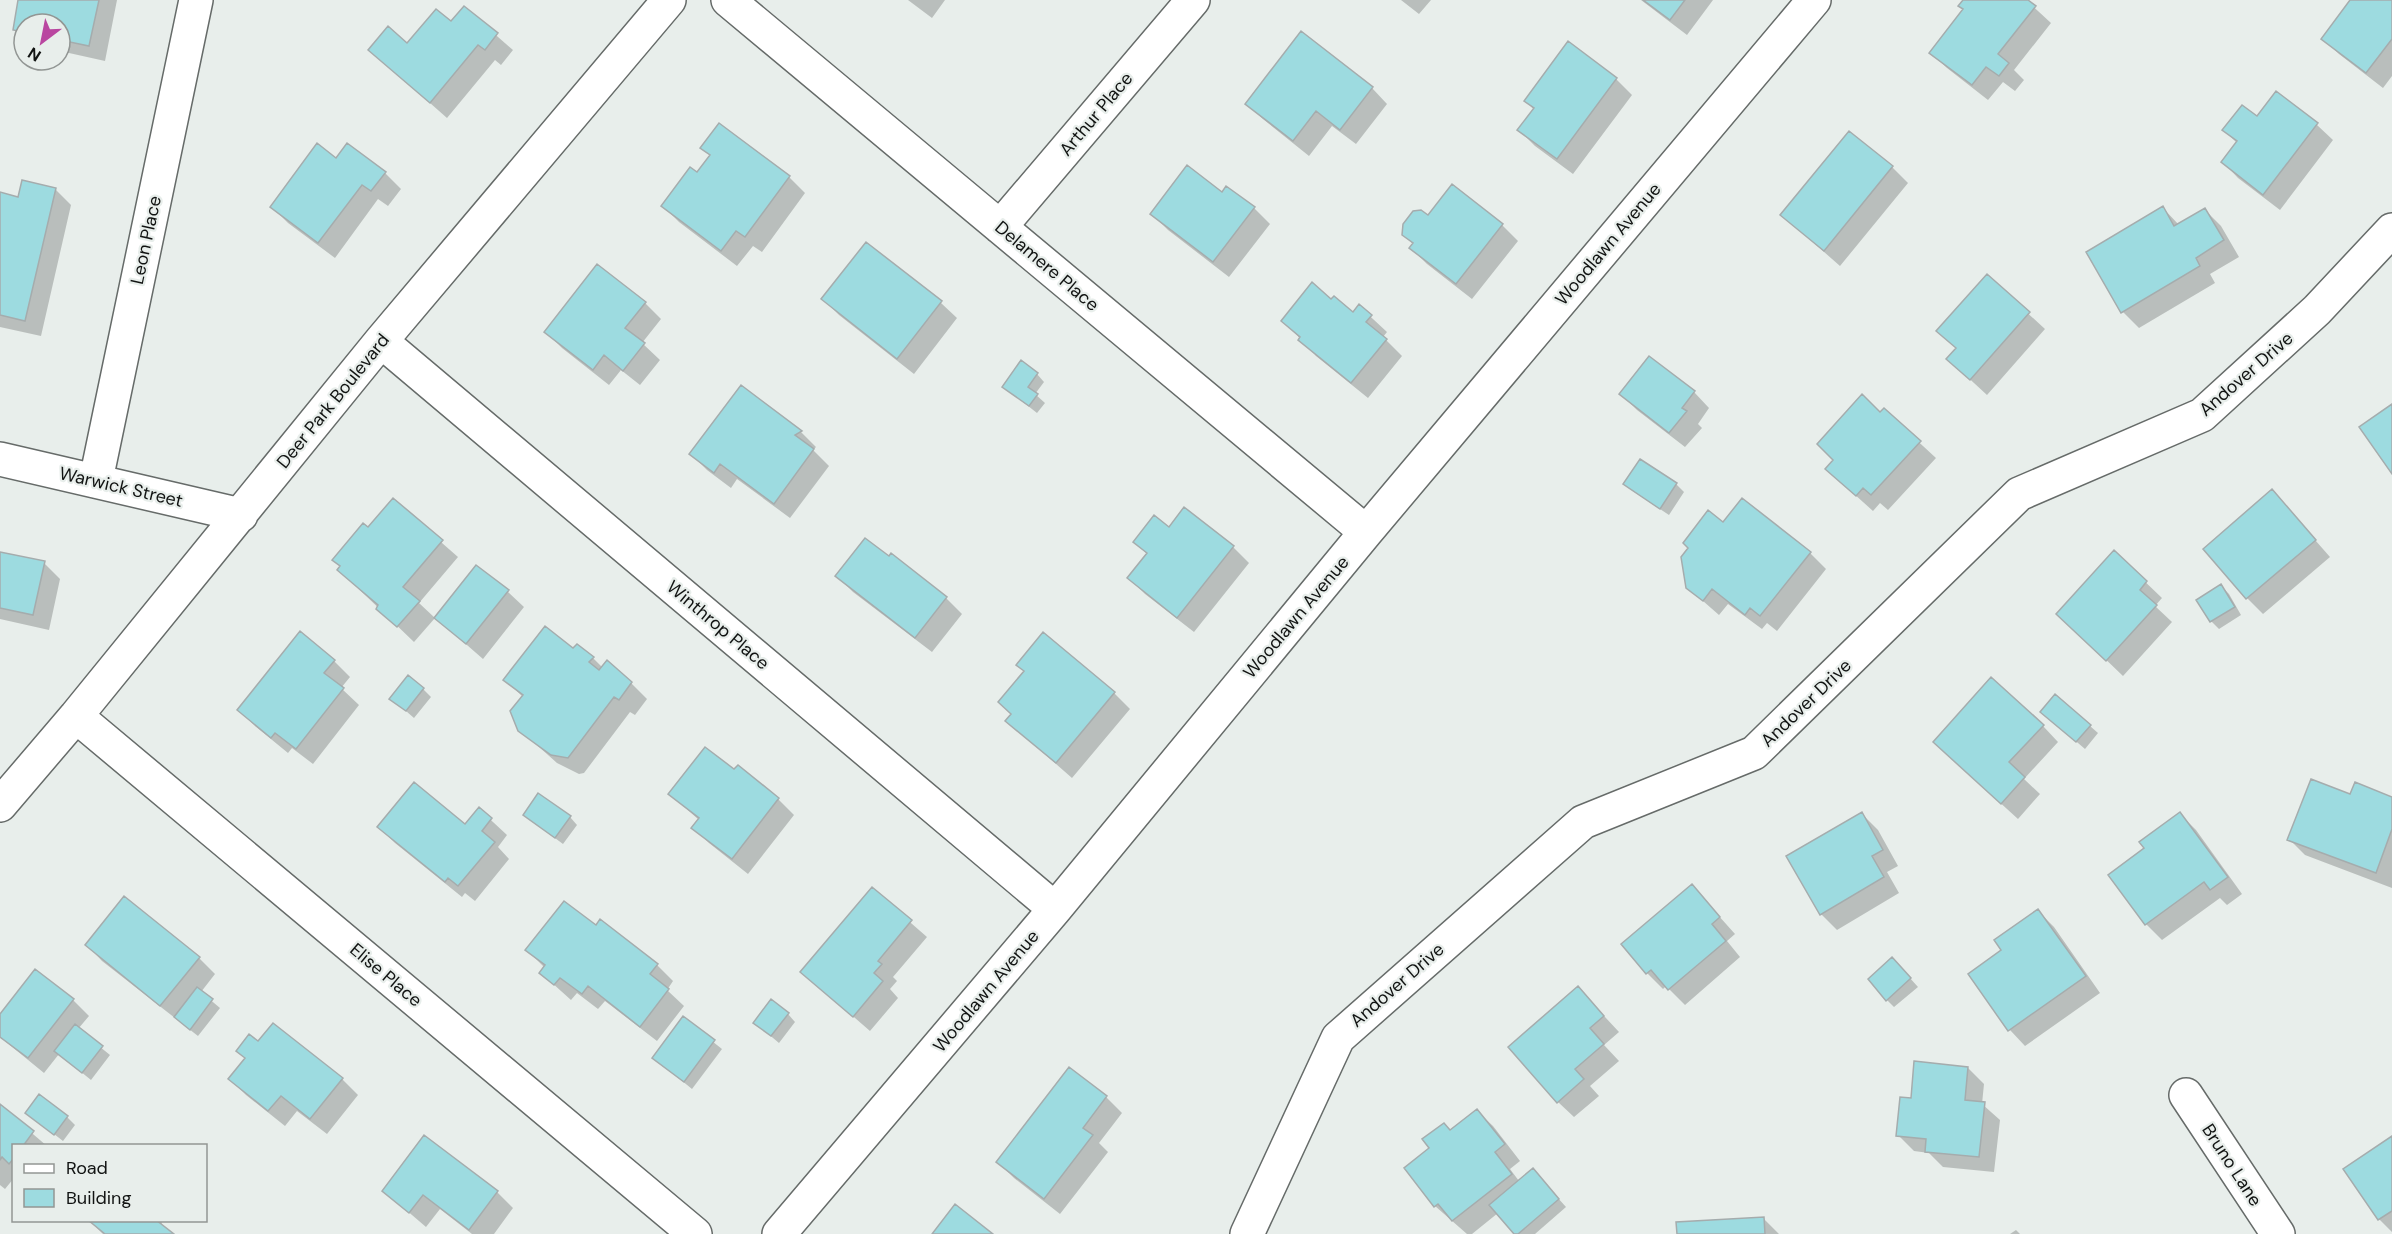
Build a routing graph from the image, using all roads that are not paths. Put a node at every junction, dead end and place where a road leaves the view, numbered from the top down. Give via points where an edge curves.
1 (196, 0) edge
2 (669, 0) edge
3 (728, 0) edge
4 (1193, 0) edge
5 (1814, 0) edge
6 (1000, 227) junction
7 (2392, 230) edge
8 (381, 341) junction
9 (0, 459) edge
10 (96, 480) junction
11 (241, 515) junction
12 (1366, 532) junction
13 (76, 717) junction
14 (0, 804) edge
15 (1056, 909) junction
16 (2186, 1095) dead end
17 (695, 1234) edge
18 (779, 1234) edge
19 (1247, 1234) edge
20 (2278, 1234) edge

1 - 10 street, Leon Place
2 - 8 street, Deer Park Boulevard
3 - 6 street, Delamere Place
4 - 6 street, Arthur Place
5 - 12 street, Woodlawn Avenue
6 - 12 street, Delamere Place
7 - 19 street, Andover Drive via 2317,310 2202,415 2019,494 1754,753 1583,822 1338,1038
8 - 11 street, Deer Park Boulevard
8 - 15 street, Winthrop Place
9 - 10 street, Warwick Street
10 - 11 street, Warwick Street
11 - 13 street, Deer Park Boulevard
12 - 15 street, Woodlawn Avenue
13 - 14 street, Deer Park Boulevard
13 - 17 street, Elise Place
15 - 18 street, Woodlawn Avenue
16 - 20 street, Bruno Lane

